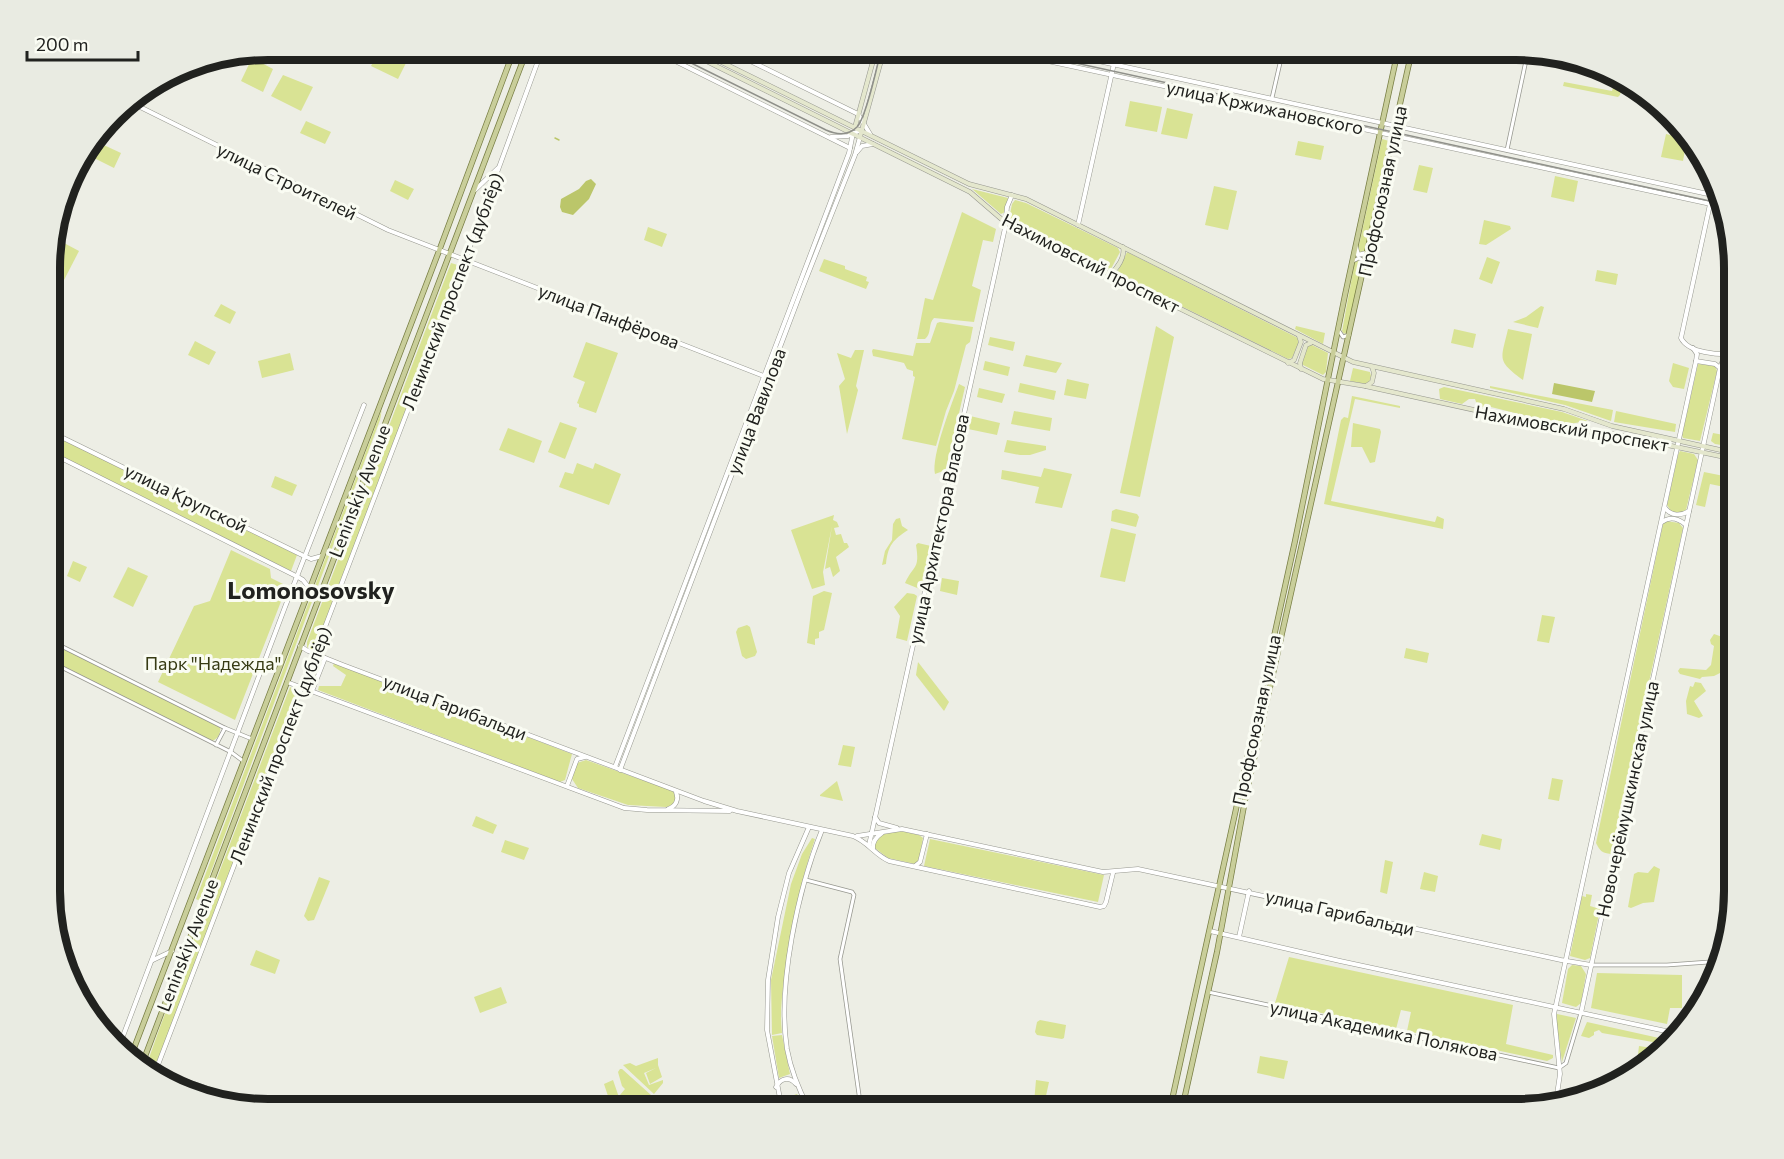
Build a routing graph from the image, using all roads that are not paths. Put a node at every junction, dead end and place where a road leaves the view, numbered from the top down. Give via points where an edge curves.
1 (510, 60) edge
2 (523, 60) edge
3 (538, 60) edge
4 (673, 60) edge
5 (704, 60) edge
6 (718, 60) edge
7 (748, 60) edge
8 (873, 60) edge
9 (881, 60) edge
10 (1044, 60) edge
11 (1099, 60) edge
12 (1115, 60) edge
13 (1281, 60) edge
14 (1396, 60) edge
15 (1410, 60) edge
16 (1526, 61) edge
17 (1114, 63) junction
18 (1111, 74) junction
19 (1272, 98) junction
20 (138, 106) edge
21 (858, 114) junction
22 (864, 122) junction
23 (1383, 122) junction
24 (1396, 125) junction
25 (855, 127) junction
26 (862, 130) junction
27 (1380, 132) junction
28 (854, 134) junction
29 (870, 134) junction
30 (1394, 134) junction
31 (830, 137) junction
32 (860, 137) junction
33 (873, 144) junction
34 (850, 148) junction
35 (1507, 150) junction
36 (855, 155) junction
37 (499, 167) junction
38 (843, 169) junction
39 (850, 170) junction
40 (1610, 172) junction
41 (1608, 182) junction
42 (473, 192) junction
43 (1710, 194) edge
44 (1012, 195) junction
45 (1712, 200) edge
46 (1711, 204) junction
47 (1006, 223) junction
48 (1078, 225) junction
49 (1122, 247) junction
50 (1356, 247) junction
51 (1369, 250) junction
52 (439, 251) junction
53 (449, 255) junction
54 (465, 261) junction
55 (1353, 261) junction
56 (1365, 266) junction
57 (1110, 274) junction
58 (1339, 329) junction
59 (1351, 332) junction
60 (1299, 336) junction
61 (1312, 342) junction
62 (1693, 348) junction
63 (1334, 353) junction
64 (1724, 354) edge
65 (1344, 358) junction
66 (1724, 359) edge
67 (1696, 361) junction
68 (1288, 363) junction
69 (1371, 366) junction
70 (1720, 368) junction
71 (1300, 369) junction
72 (766, 377) junction
73 (1328, 380) junction
74 (1339, 381) junction
75 (1365, 386) junction
76 (1324, 401) junction
77 (1334, 403) junction
78 (364, 405) dead end
79 (1604, 424) junction
80 (1603, 432) junction
81 (60, 436) edge
82 (1678, 441) junction
83 (1703, 446) junction
84 (1677, 447) junction
85 (1724, 451) edge
86 (1702, 452) junction
87 (1724, 457) edge
88 (60, 458) edge
89 (1665, 507) junction
90 (1689, 511) junction
91 (1662, 522) junction
92 (1686, 525) junction
93 (322, 556) junction
94 (306, 557) junction
95 (298, 577) junction
96 (310, 589) junction
97 (60, 645) edge
98 (300, 646) junction
99 (314, 654) junction
100 (324, 658) junction
101 (60, 667) edge
102 (287, 682) junction
103 (302, 687) junction
104 (312, 691) junction
105 (225, 728) junction
106 (238, 733) junction
107 (252, 739) junction
108 (216, 745) junction
109 (231, 752) junction
110 (586, 757) junction
111 (243, 761) junction
112 (615, 767) junction
113 (620, 770) junction
114 (567, 786) junction
115 (676, 791) junction
116 (664, 810) junction
117 (737, 811) junction
118 (875, 816) junction
119 (809, 827) junction
120 (902, 829) junction
121 (822, 830) junction
122 (885, 831) junction
123 (927, 834) junction
124 (870, 835) junction
125 (853, 836) junction
126 (869, 845) junction
127 (874, 850) junction
128 (914, 867) junction
129 (1113, 873) junction
130 (806, 880) junction
131 (1220, 885) junction
132 (1228, 887) junction
133 (1249, 891) junction
134 (1210, 931) junction
135 (1220, 933) junction
136 (1239, 937) junction
137 (172, 951) junction
138 (152, 960) junction
139 (1566, 961) junction
140 (1711, 962) edge
141 (1591, 965) junction
142 (1208, 992) junction
143 (1556, 1008) junction
144 (1581, 1013) junction
145 (1668, 1032) edge
146 (122, 1038) edge
147 (133, 1049) edge
148 (144, 1058) edge
149 (157, 1067) edge
150 (1559, 1068) junction
151 (172, 1076) edge
152 (798, 1087) junction
153 (776, 1088) junction
154 (221, 1093) edge
155 (1557, 1095) edge
156 (779, 1099) edge
157 (804, 1099) edge
158 (860, 1099) edge
159 (1172, 1099) edge
160 (1184, 1099) edge

1 - 52 main road, Leninskiy Avenue
2 - 42 main road, Leninskiy Avenue
3 - 37 street, Ленинский проспект (дублёр)
4 - 31 street
5 - 28 main road, Нахимовский проспект
6 - 25 main road, Нахимовский проспект
7 - 21 street
8 - 21 main road, улица Вавилова
9 - 22 main road, улица Вавилова
10 - 18 street, улица Кржижановского
11 - 17 street, улица Кржижановского
12 - 17 street
13 - 19 street
14 - 23 main road, Профсоюзная улица
15 - 24 main road, Профсоюзная улица
16 - 35 street
17 - 18 street
17 - 19 street, улица Кржижановского
18 - 27 street, улица Кржижановского
18 - 48 street
19 - 23 street, улица Кржижановского
20 - 52 street, улица Строителей via 373,223
21 - 22 street
21 - 25 main road, улица Вавилова
22 - 26 main road, улица Вавилова
22 - 29 street
23 - 24 street, улица Кржижановского
23 - 27 main road, Профсоюзная улица
24 - 30 main road, Профсоюзная улица
24 - 35 street, улица Кржижановского
25 - 26 main road, Нахимовский проспект
25 - 28 main road, улица Вавилова
26 - 28 street
26 - 29 main road, Нахимовский проспект
26 - 32 main road, улица Вавилова
27 - 30 street, улица Кржижановского
27 - 50 main road, Профсоюзная улица
28 - 31 street
28 - 32 main road, Нахимовский проспект
28 - 34 street, улица Вавилова
29 - 44 main road, Нахимовский проспект via 969,184
30 - 41 street, улица Кржижановского
30 - 51 main road, Профсоюзная улица
31 - 34 street
32 - 33 main road, Нахимовский проспект
32 - 36 street, улица Вавилова
33 - 36 street via 862,146
33 - 47 main road, Нахимовский проспект via 970,192
34 - 38 street, улица Вавилова
35 - 40 street, улица Кржижановского
36 - 39 street, улица Вавилова
37 - 42 street
37 - 54 street, Ленинский проспект (дублёр)
38 - 39 street via 848,166
38 - 72 street, улица Вавилова
39 - 72 street, улица Вавилова
40 - 41 street
40 - 43 street, улица Кржижановского
41 - 46 street, улица Кржижановского
42 - 53 main road, Leninskiy Avenue
44 - 47 street, улица Архитектора Власова
44 - 48 main road, Нахимовский проспект
45 - 46 street, улица Кржижановского
46 - 62 street, Новочерёмушкинская улица via 1681,338
47 - 57 main road, Нахимовский проспект
47 - 118 street, улица Архитектора Власова
48 - 49 main road, Нахимовский проспект
49 - 57 main road via 1120,262
49 - 60 main road, Нахимовский проспект
50 - 51 street via 1360,255
50 - 55 main road, Профсоюзная улица
51 - 56 main road, Профсоюзная улица
52 - 53 street, улица Строителей
52 - 93 main road, Leninskiy Avenue
53 - 54 street, улица Панфёрова
53 - 98 main road, Leninskiy Avenue
54 - 72 street, улица Панфёрова
54 - 99 street, Ленинский проспект (дублёр)
55 - 56 street via 1361,258
55 - 58 main road, Профсоюзная улица
56 - 59 main road, Профсоюзная улица
57 - 68 main road, Нахимовский проспект
58 - 59 street via 1343,337
58 - 63 main road, Профсоюзная улица
59 - 65 main road, Профсоюзная улица
60 - 61 main road, Нахимовский проспект
60 - 68 main road via 1301,342 1294,360
61 - 63 main road, Нахимовский проспект
61 - 71 main road via 1306,345
62 - 64 street, Новочерёмушкинская улица
62 - 67 street, Новочерёмушкинская улица
63 - 65 main road, Нахимовский проспект
63 - 73 main road, Профсоюзная улица
65 - 69 main road, Нахимовский проспект
65 - 74 main road, Профсоюзная улица
66 - 70 street, Новочерёмушкинская улица
67 - 70 street
67 - 82 street, Новочерёмушкинская улица
68 - 71 main road, Нахимовский проспект
69 - 75 main road via 1372,382
69 - 79 main road, Нахимовский проспект via 1564,409
70 - 83 street, Новочерёмушкинская улица
71 - 73 main road, Нахимовский проспект
72 - 112 street, улица Вавилова
72 - 113 street, улица Вавилова
73 - 74 main road, Нахимовский проспект
73 - 76 main road, Профсоюзная улица
74 - 75 main road, Нахимовский проспект
74 - 77 main road, Профсоюзная улица
75 - 80 main road, Нахимовский проспект via 1561,429
76 - 77 street via 1330,398
76 - 131 main road, Профсоюзная улица
77 - 132 main road, Профсоюзная улица
78 - 94 street
79 - 80 main road via 1607,428
79 - 82 main road, Нахимовский проспект
80 - 84 main road, Нахимовский проспект
81 - 94 street, улица Крупской
82 - 83 main road, Нахимовский проспект
82 - 84 street, Новочерёмушкинская улица
83 - 85 main road, Нахимовский проспект
83 - 86 street, Новочерёмушкинская улица
84 - 86 main road, Нахимовский проспект
84 - 89 street, Новочерёмушкинская улица
86 - 87 main road, Нахимовский проспект
86 - 90 street, Новочерёмушкинская улица
88 - 95 street, улица Крупской
89 - 90 street via 1680,515
89 - 91 street, Новочерёмушкинская улица
90 - 92 street, Новочерёмушкинская улица
91 - 92 street via 1679,520
91 - 139 street, Новочерёмушкинская улица
92 - 141 street, Новочерёмушкинская улица
93 - 94 street, улица Крупской
93 - 96 main road, Leninskiy Avenue
94 - 95 street
95 - 96 street, улица Крупской
95 - 106 street
96 - 107 main road, Leninskiy Avenue
97 - 105 street
98 - 99 street, улица Гарибальди
98 - 102 main road, Leninskiy Avenue
99 - 100 street, улица Гарибальди
99 - 103 street, Ленинский проспект (дублёр)
100 - 104 street
100 - 110 street, улица Гарибальди
101 - 108 street
102 - 103 street, улица Гарибальди
102 - 148 main road, Leninskiy Avenue
103 - 104 street, улица Гарибальди
103 - 149 street, Ленинский проспект (дублёр)
104 - 114 street, улица Гарибальди
105 - 106 street
105 - 108 street
106 - 107 street
106 - 109 street
107 - 111 main road, Leninskiy Avenue
108 - 109 street
109 - 111 street
109 - 138 street
110 - 112 street, улица Гарибальди
110 - 114 street via 577,759
111 - 137 main road, Leninskiy Avenue
112 - 113 street, улица Гарибальди
113 - 115 street, улица Гарибальди
114 - 116 street, улица Гарибальди via 624,807
115 - 116 street via 677,802
115 - 117 street, улица Гарибальди
116 - 117 street, улица Гарибальди
117 - 119 street, улица Гарибальди
118 - 120 street via 879,823
118 - 124 street, улица Архитектора Власова
119 - 121 street, улица Гарибальди
119 - 153 street via 789,873 768,980 767,1030
120 - 122 street, улица Гарибальди
120 - 123 street, улица Гарибальди
121 - 125 street, улица Гарибальди
121 - 130 street
122 - 124 street, улица Гарибальди
122 - 127 street via 872,844
123 - 128 street via 920,862
123 - 129 street, улица Гарибальди
124 - 125 street
124 - 126 street, улица Архитектора Власова
125 - 126 street, улица Гарибальди
126 - 127 street, улица Гарибальди
127 - 128 street, улица Гарибальди via 889,861
128 - 129 street, улица Гарибальди via 1100,907 1106,902
129 - 131 street, улица Гарибальди via 1138,869
130 - 152 street via 785,1000 787,1049
130 - 158 street via 852,891 854,895 840,959
131 - 132 street, улица Гарибальди
131 - 134 main road, Профсоюзная улица
132 - 133 street, улица Гарибальди
132 - 135 main road, Профсоюзная улица
133 - 136 street
133 - 139 street, улица Гарибальди
134 - 135 street
134 - 159 main road, Профсоюзная улица
135 - 136 street
135 - 142 main road, Профсоюзная улица
136 - 143 street
137 - 138 street
137 - 147 main road, Leninskiy Avenue
138 - 146 street
139 - 141 street, улица Гарибальди
139 - 143 street, Новочерёмушкинская улица
140 - 141 street
141 - 144 street, Новочерёмушкинская улица
142 - 150 street, улица Академика Полякова
142 - 160 main road, Профсоюзная улица
143 - 144 street
143 - 150 street, Новочерёмушкинская улица
144 - 145 street
144 - 150 street, Новочерёмушкинская улица via 1566,1063
150 - 155 street, Новочерёмушкинская улица
151 - 154 street
152 - 153 street via 786,1078
152 - 157 street
153 - 156 street

